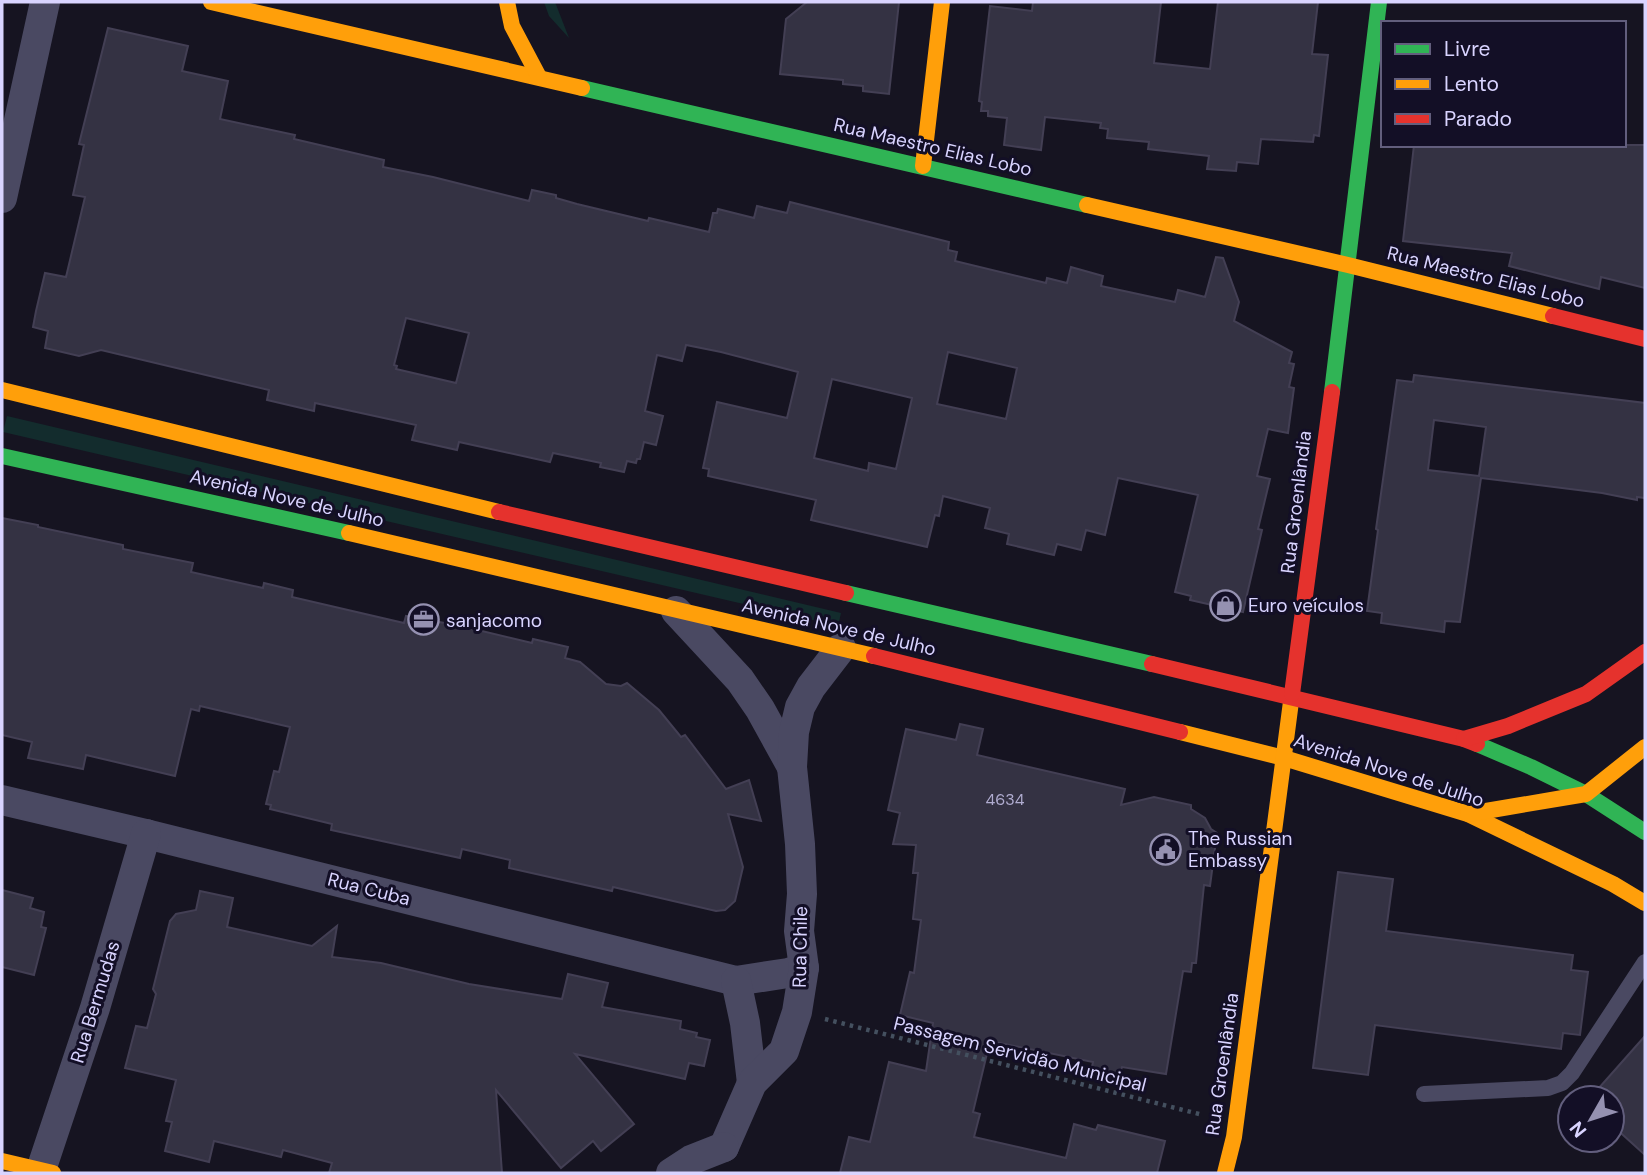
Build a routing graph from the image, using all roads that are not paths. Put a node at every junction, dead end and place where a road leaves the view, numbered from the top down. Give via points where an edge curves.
1 (45, 2) edge
2 (211, 2) edge
3 (506, 2) edge
4 (942, 2) edge
5 (1379, 2) edge
6 (539, 77) junction
7 (923, 166) junction
8 (2, 198) edge
9 (1348, 265) junction
10 (1645, 339) edge
11 (2, 390) edge
12 (2, 456) edge
13 (676, 611) junction
14 (841, 648) junction
15 (1645, 652) edge
16 (1292, 696) junction
17 (1464, 739) junction
18 (1645, 747) edge
19 (1284, 758) junction
20 (792, 767) junction
21 (1587, 794) junction
22 (2, 800) edge
23 (1468, 814) junction
24 (1645, 832) edge
25 (146, 834) junction
26 (1645, 903) edge
27 (1645, 962) edge
28 (804, 968) junction
29 (736, 981) junction
30 (752, 1083) junction
31 (1424, 1094) dead end
32 (726, 1160) edge
33 (2, 1161) edge
34 (45, 1172) edge
35 (671, 1173) edge
36 (1225, 1173) edge

1 - 8 street
2 - 6 main road, Rua Maestro Elias Lobo
3 - 6 main road via 512,26
4 - 7 main road
5 - 9 main road, Rua Groenlândia
6 - 7 main road, Rua Maestro Elias Lobo
7 - 9 main road, Rua Maestro Elias Lobo
9 - 10 main road, Rua Maestro Elias Lobo
9 - 16 main road, Rua Groenlândia
11 - 16 main road, Avenida Nove de Julho via 493,511
12 - 13 main road, Avenida Nove de Julho
13 - 14 main road, Avenida Nove de Julho
13 - 20 street, Rua Chile via 740,680
14 - 19 main road, Avenida Nove de Julho
14 - 20 street, Rua Chile via 800,708
15 - 17 main road via 1586,694
16 - 17 main road, Avenida Nove de Julho
16 - 19 main road, Rua Groenlândia
17 - 21 main road, Avenida Nove de Julho
18 - 21 main road
19 - 23 main road, Avenida Nove de Julho
19 - 36 main road, Rua Groenlândia
20 - 28 street, Rua Chile
21 - 23 main road
21 - 24 main road, Avenida Nove de Julho
22 - 25 street, Rua Cuba
23 - 26 main road, Avenida Nove de Julho
25 - 29 street, Rua Cuba
25 - 34 street, Rua Bermudas
27 - 31 lane via 1562,1083 1548,1088
28 - 29 street, Rua Cuba
28 - 30 street, Rua Chile via 797,1012 784,1051
29 - 30 street
30 - 32 street, Rua Chile
32 - 35 street via 691,1160
33 - 34 main road

